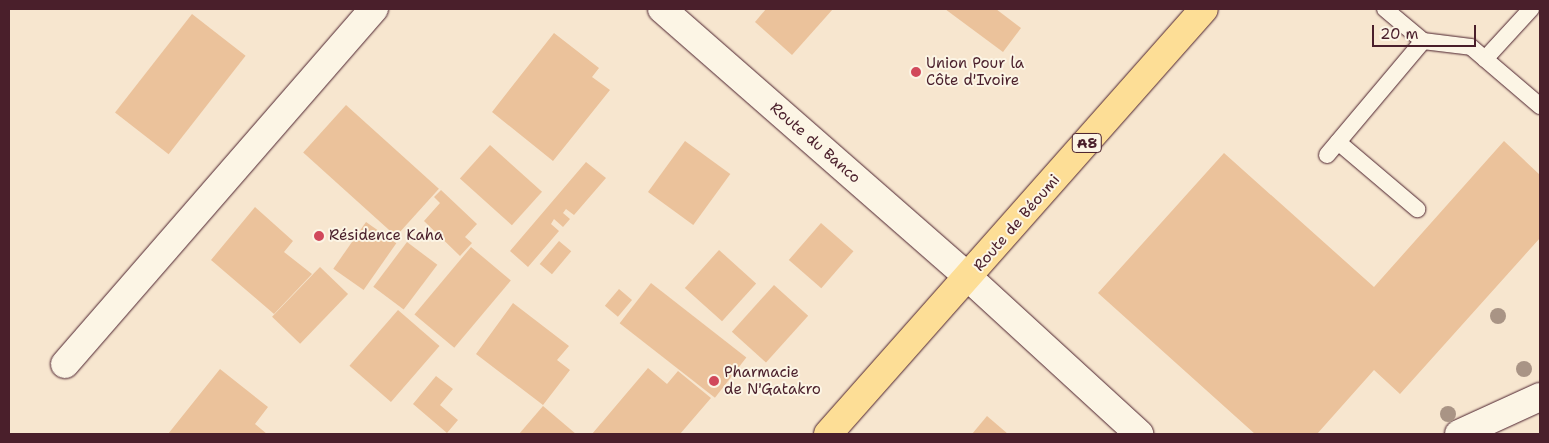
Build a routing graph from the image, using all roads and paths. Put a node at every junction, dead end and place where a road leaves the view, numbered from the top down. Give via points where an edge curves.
1 (374, 9) edge
2 (662, 9) edge
3 (1204, 9) edge
4 (1385, 9) edge
5 (1531, 9) edge
6 (1423, 41) junction
7 (1485, 59) junction
8 (1540, 106) edge
9 (1338, 142) junction
10 (1327, 155) dead end
11 (1417, 208) dead end
12 (969, 278) junction
13 (65, 364) dead end
14 (1540, 396) edge
15 (828, 434) edge
16 (1139, 434) edge
17 (1459, 434) edge

1 - 13 street
2 - 12 street, Route du Banco
3 - 12 main road, Route de Béoumi / A8
4 - 6 lane
5 - 7 lane
6 - 7 lane via 1471,47
6 - 9 lane
7 - 8 lane
9 - 10 lane
9 - 11 lane
12 - 15 main road, Route de Béoumi / A8
12 - 16 street, Route du Banco
14 - 17 street

